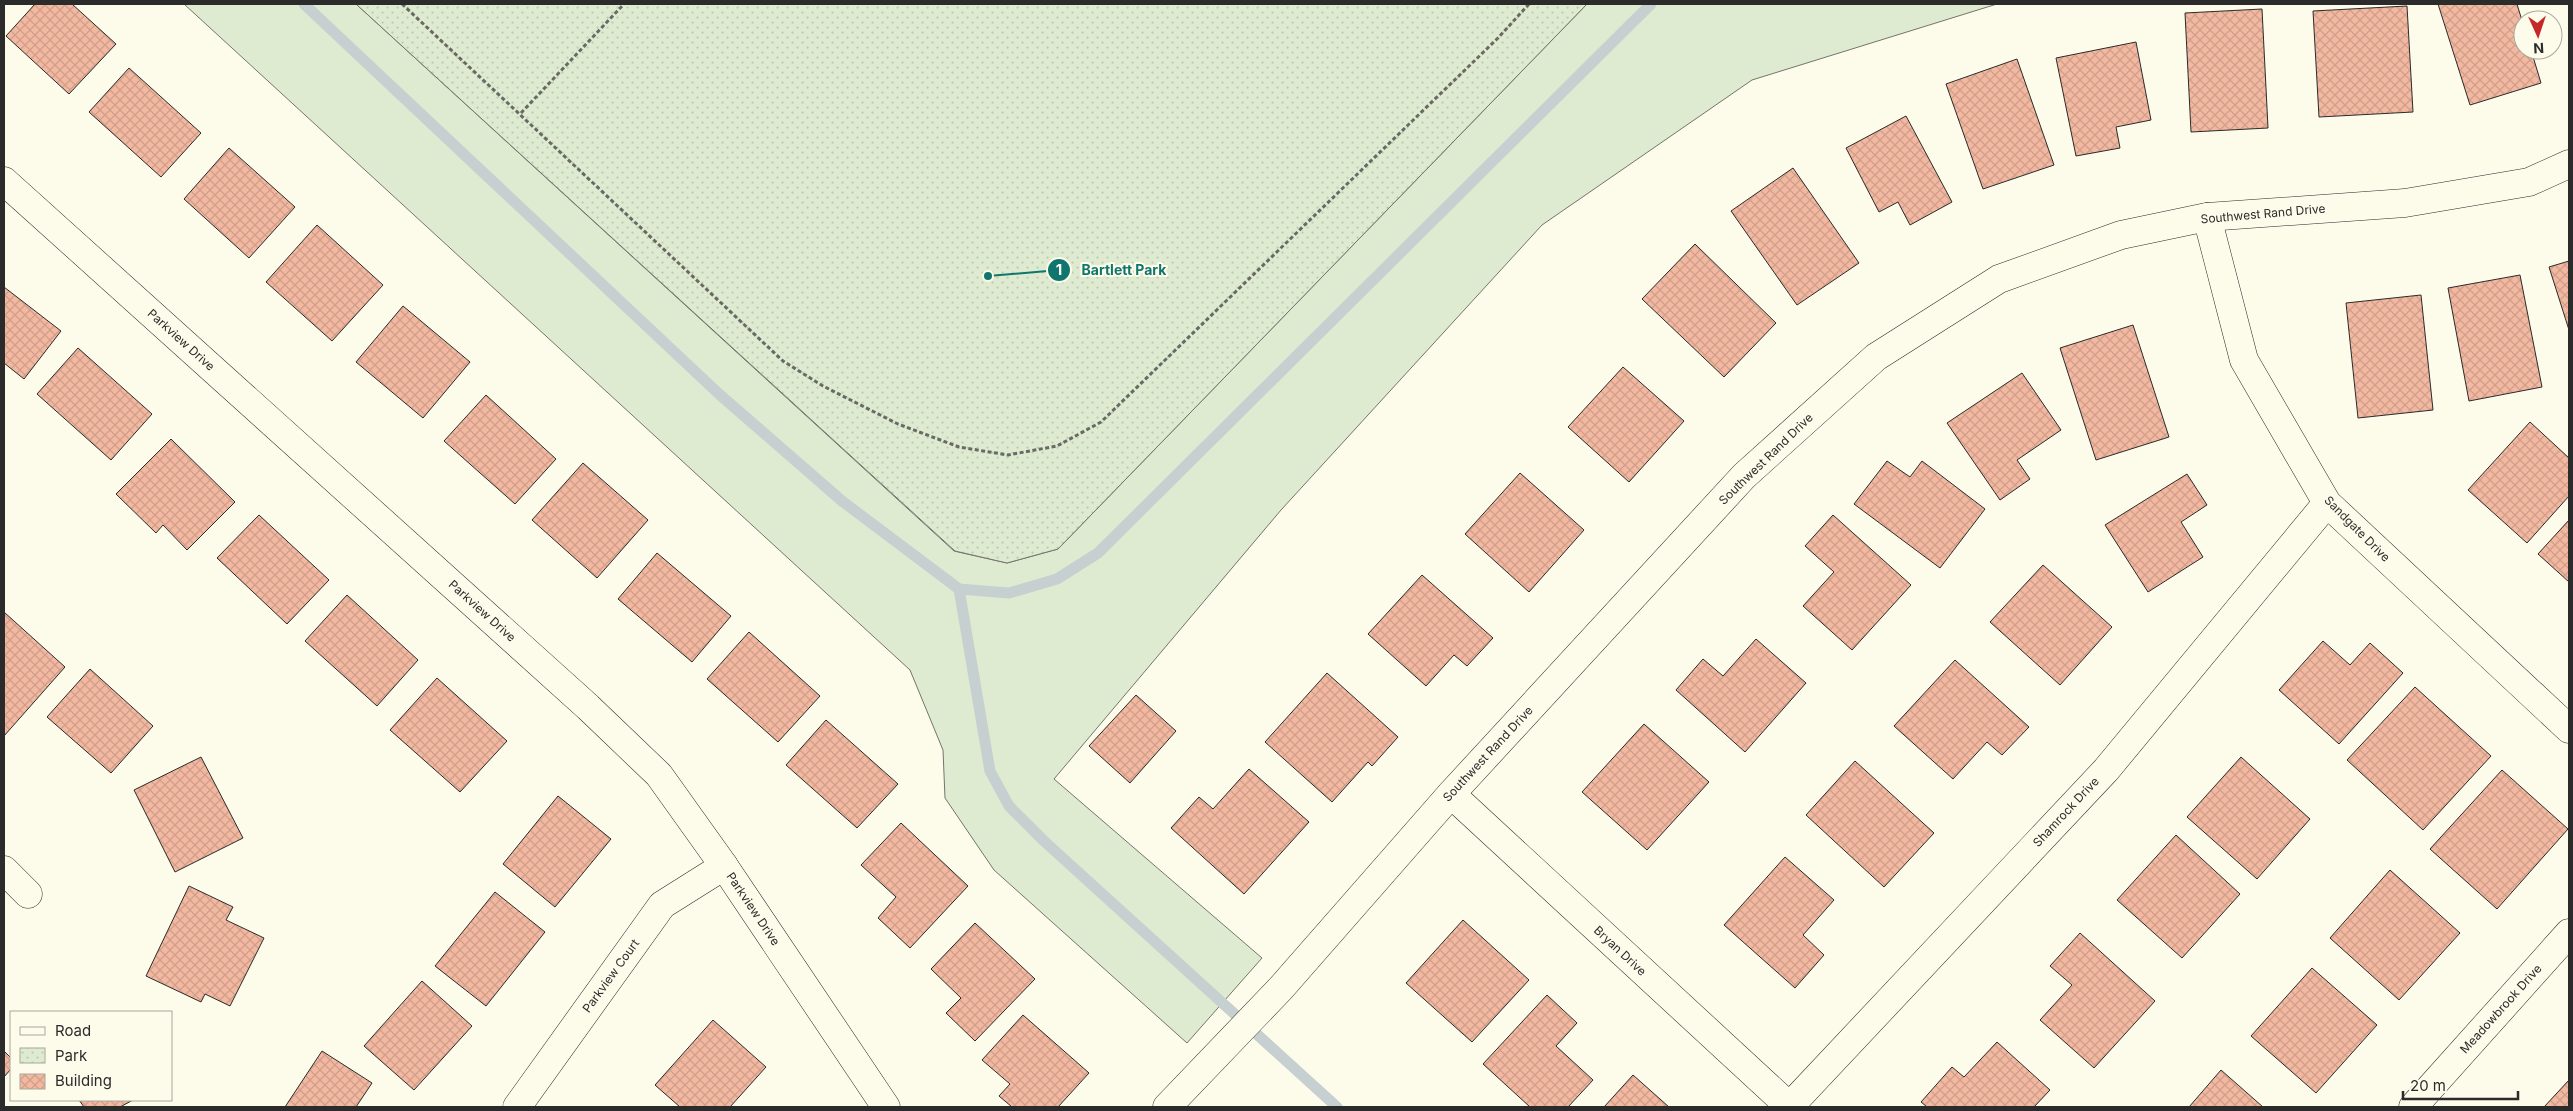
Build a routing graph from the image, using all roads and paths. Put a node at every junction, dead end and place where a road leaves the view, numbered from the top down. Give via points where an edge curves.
1 (402, 4) edge
2 (624, 4) edge
3 (1529, 4) edge
4 (521, 113) junction
5 (2569, 164) edge
6 (4, 180) edge
7 (2207, 218) junction
8 (2327, 503) junction
9 (2569, 730) edge
10 (1451, 794) junction
11 (724, 866) junction
12 (4, 870) edge
13 (28, 894) dead end
14 (2569, 933) edge
15 (517, 1107) edge
16 (886, 1107) edge
17 (1167, 1107) edge
18 (1789, 1107) edge
19 (2413, 1107) edge

1 - 4 path
2 - 4 path
3 - 4 path via 1498,38 1101,422 1057,446 1008,455 959,447 898,424 823,386 783,361
5 - 7 street, Southwest Rand Drive via 2529,182 2405,203
6 - 11 street, Parkview Drive via 588,707 659,775
7 - 8 street, Sandgate Drive via 2244,360
7 - 10 street, Southwest Rand Drive via 2121,236 1998,279 1876,357 1744,476
8 - 9 street, Sandgate Drive
8 - 18 street, Shamrock Drive via 2106,770
10 - 17 street, Southwest Rand Drive via 1280,988
10 - 18 street, Bryan Drive
11 - 15 street, Parkview Court via 662,905
11 - 16 street, Parkview Drive
12 - 13 street
14 - 19 street, Meadowbrook Drive

